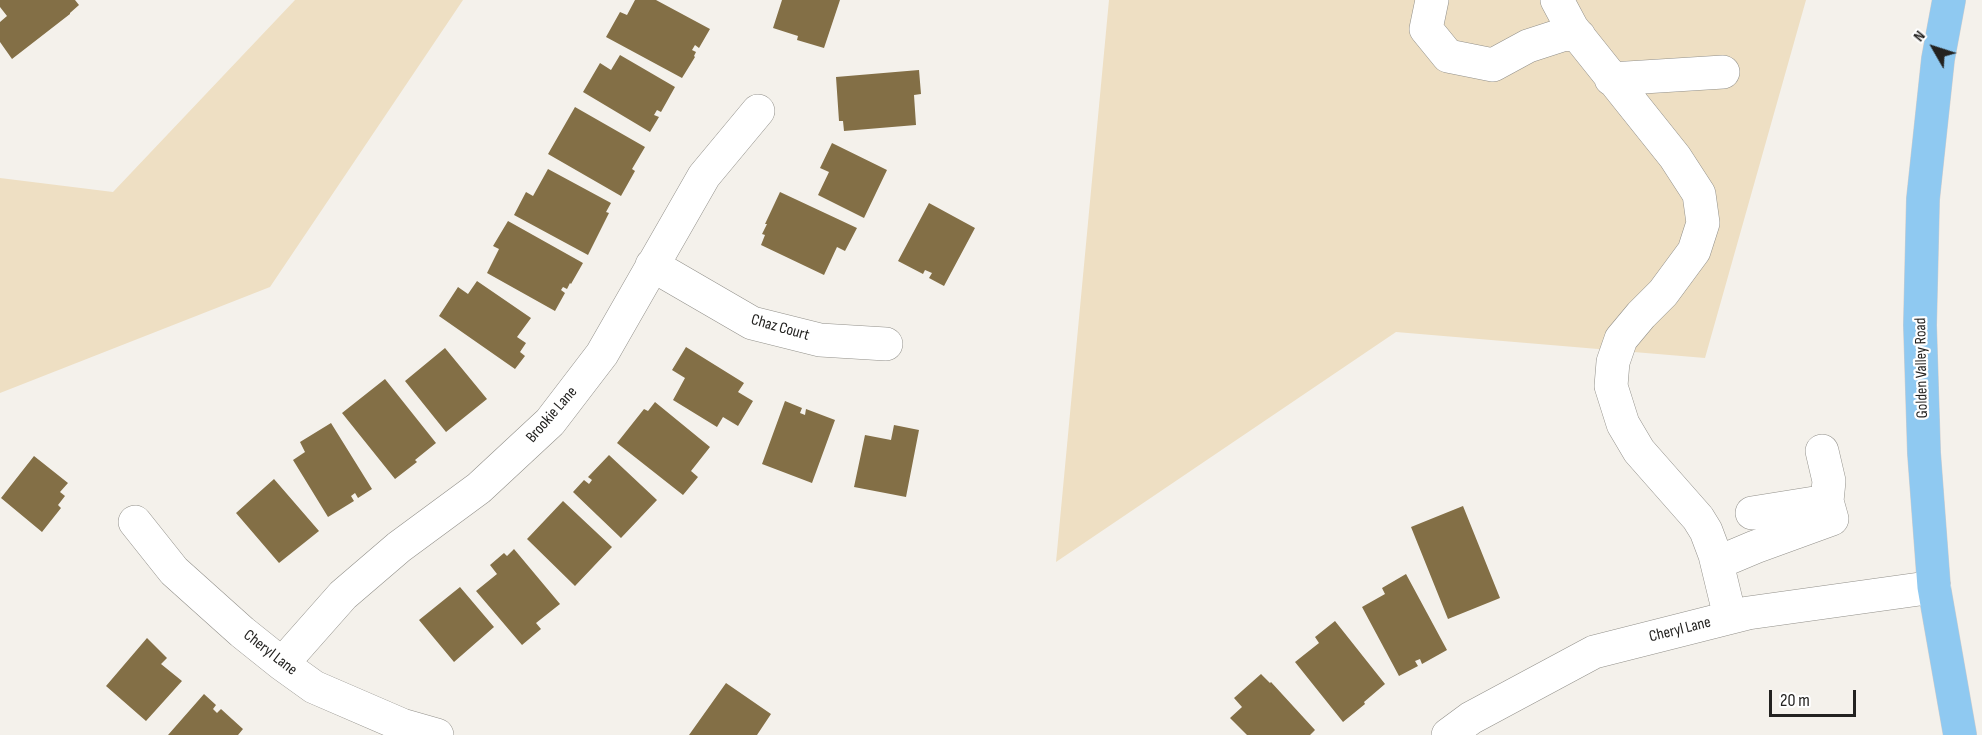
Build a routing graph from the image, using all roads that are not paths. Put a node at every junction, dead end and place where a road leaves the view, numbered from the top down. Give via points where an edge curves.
1 (1432, 0) edge
2 (1557, 0) edge
3 (1949, 0) edge
4 (1579, 36) junction
5 (1723, 72) dead end
6 (1611, 79) junction
7 (758, 111) dead end
8 (652, 265) junction
9 (885, 344) dead end
10 (1822, 450) dead end
11 (1827, 501) junction
12 (1752, 513) dead end
13 (135, 522) dead end
14 (1717, 563) junction
15 (1934, 587) junction
16 (1730, 617) junction
17 (282, 664) junction
18 (437, 735) edge
19 (1448, 735) edge
20 (1960, 735) edge

1 - 4 street via 1426,29 1448,56 1493,65 1528,46 1564,34
2 - 4 street
3 - 15 main road, Golden Valley Road via 1938,59 1923,199 1923,453
4 - 6 street
5 - 6 street
6 - 14 street via 1687,175 1698,194 1703,223 1694,251 1621,339 1613,362 1611,386 1633,442 1698,518
7 - 8 street, Brookie Lane via 704,176
8 - 9 street, Chaz Court via 752,323 820,340
8 - 17 street, Brookie Lane via 602,354 550,422 479,488 399,547 343,595
10 - 11 street via 1829,481
11 - 12 street
11 - 14 street via 1832,519
13 - 17 street, Cheryl Lane via 174,571
14 - 16 street
15 - 16 street, Cheryl Lane
15 - 20 main road, Golden Valley Road
16 - 19 street, Cheryl Lane via 1594,652 1471,718
17 - 18 street, Cheryl Lane via 314,687 402,725

